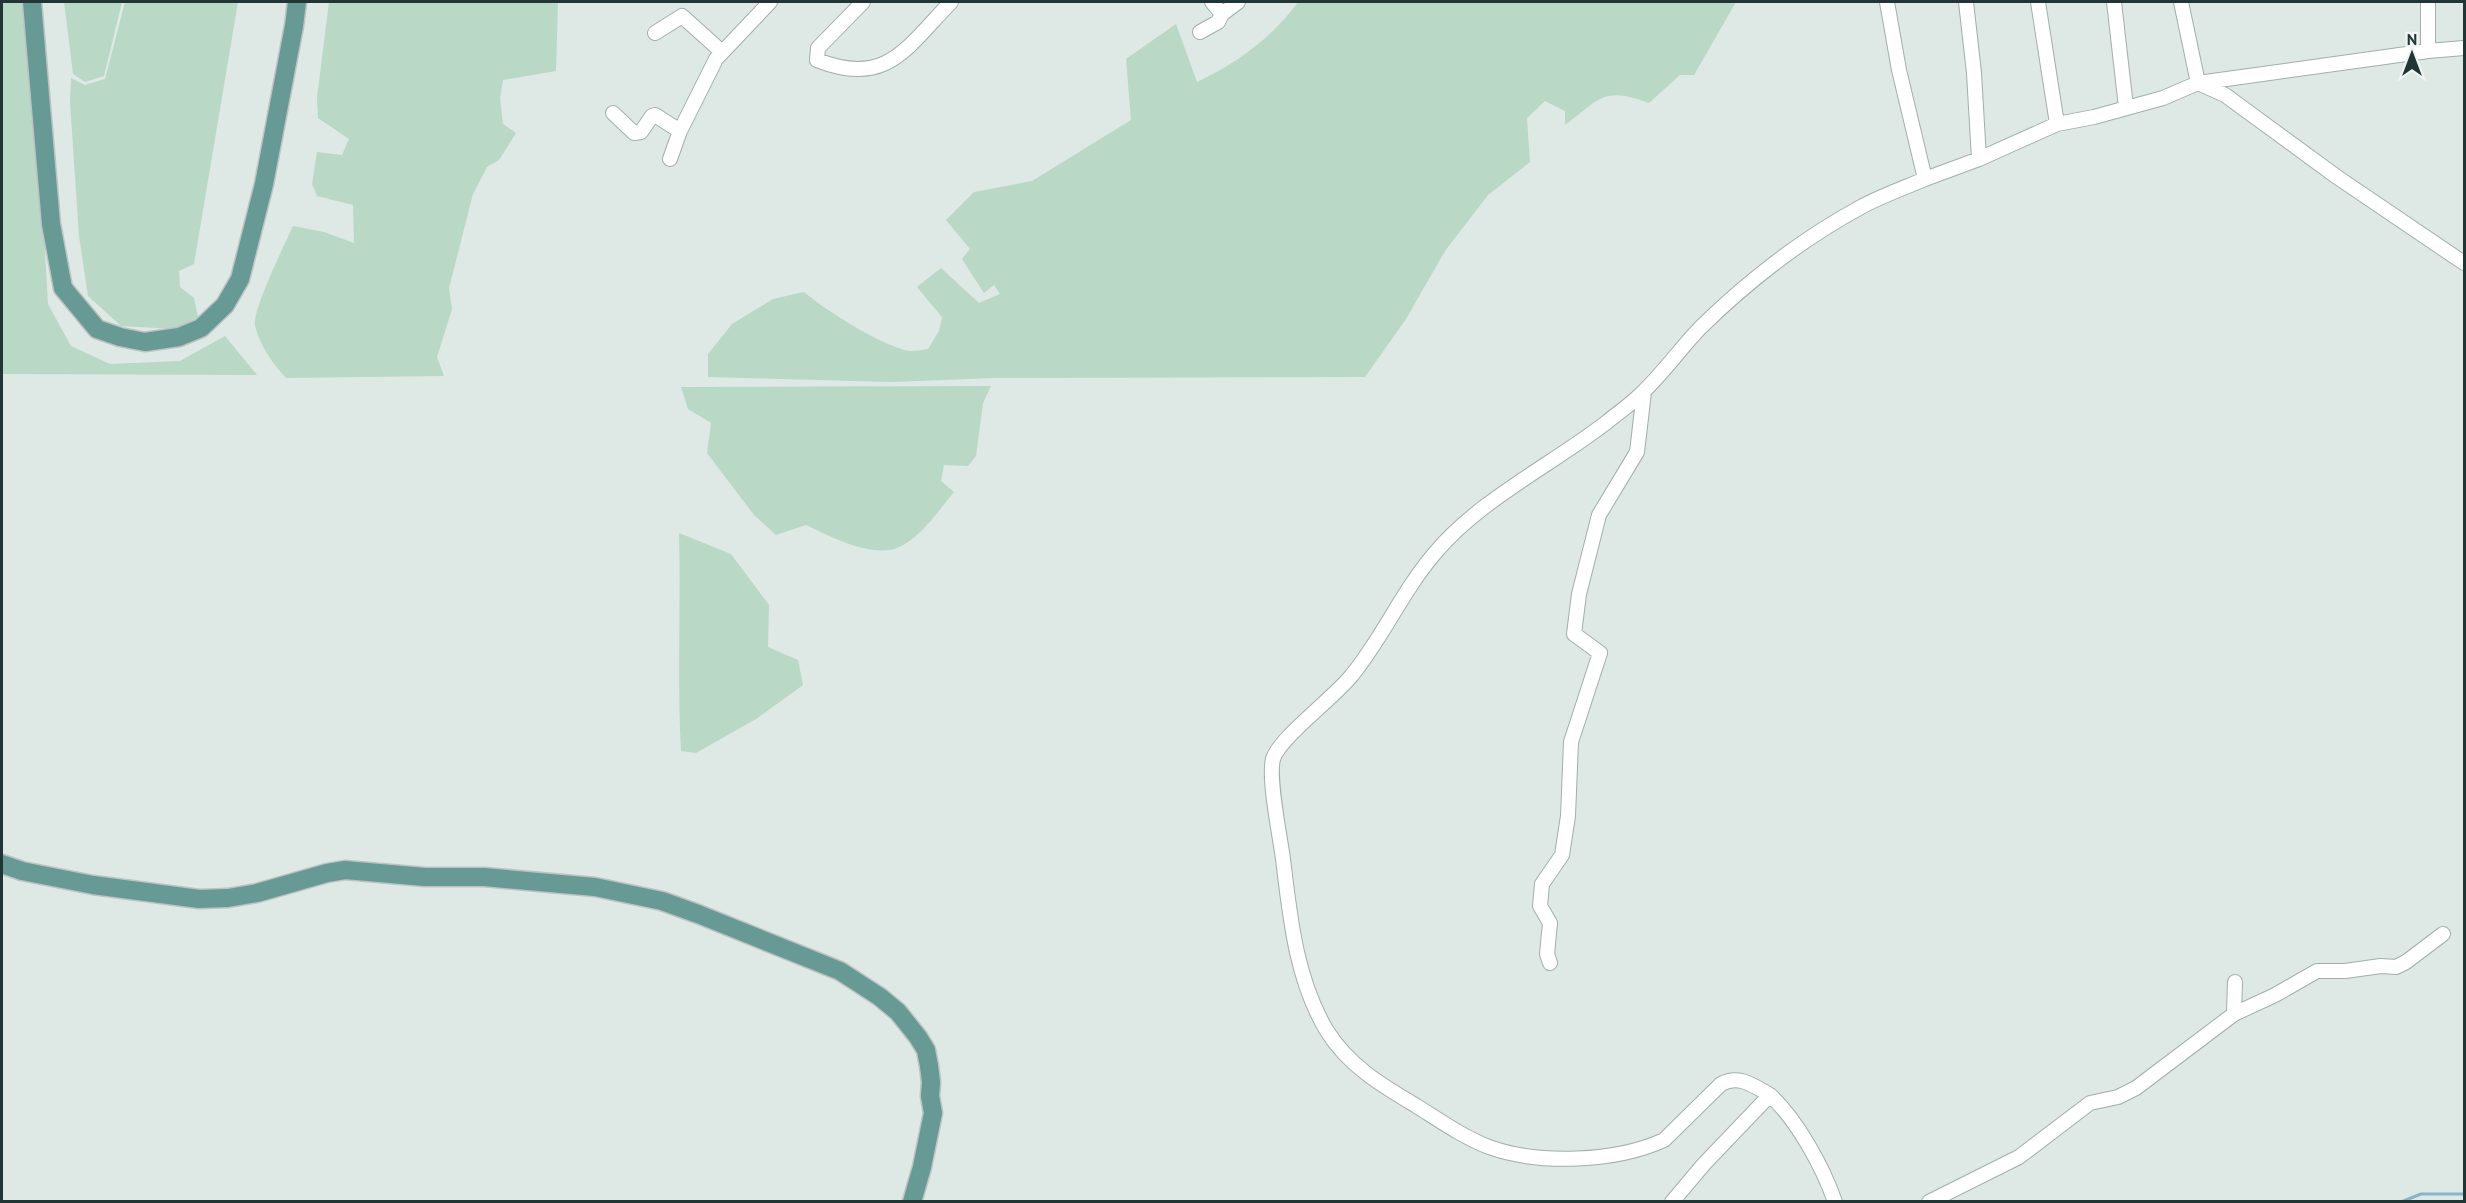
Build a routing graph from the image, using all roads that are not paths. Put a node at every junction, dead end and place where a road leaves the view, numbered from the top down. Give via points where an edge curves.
1 (32, 2) edge
2 (297, 2) edge
3 (770, 2) edge
4 (863, 2) edge
5 (951, 2) edge
6 (1212, 2) edge
7 (1238, 2) edge
8 (1887, 2) edge
9 (1966, 2) edge
10 (2038, 2) edge
11 (2114, 2) edge
12 (2181, 2) edge
13 (2428, 2) edge
14 (1222, 14) junction
15 (1200, 32) dead end
16 (655, 33) dead end
17 (2464, 48) edge
18 (2428, 51) junction
19 (722, 52) junction
20 (2198, 83) junction
21 (2126, 107) junction
22 (613, 113) dead end
23 (2057, 124) junction
24 (680, 131) junction
25 (670, 159) dead end
26 (1978, 159) junction
27 (1925, 178) junction
28 (2464, 263) edge
29 (1644, 392) junction
30 (2, 864) edge
31 (2444, 934) dead end
32 (1550, 963) dead end
33 (2235, 982) dead end
34 (2234, 1014) junction
35 (1770, 1095) junction
36 (912, 1202) edge
37 (1672, 1202) edge
38 (1835, 1202) edge
39 (1929, 1202) edge

1 - 2 main road via 51,224 63,288 97,329 145,342 179,338 201,328 225,305 240,279 264,184
3 - 19 street
4 - 5 street via 818,48 817,60 846,69 873,69 896,57
6 - 14 street
7 - 14 street
8 - 27 street
9 - 26 street
10 - 23 street
11 - 21 street
12 - 20 street
13 - 18 street
14 - 15 street via 1218,22
16 - 19 street via 682,16
17 - 18 street
18 - 20 street
19 - 24 street
20 - 21 street via 2163,98
20 - 28 street via 2225,95
21 - 23 street
22 - 24 street via 634,133 641,132 655,115
23 - 26 street
24 - 25 street
26 - 27 street
27 - 29 street via 1864,206 1781,258 1700,329
29 - 32 street via 1637,452 1599,515 1579,594 1574,634 1600,653 1571,742 1562,855 1542,885 1540,906 1550,923
29 - 35 street via 1506,491 1450,537 1410,587 1354,674 1281,743 1274,756 1272,776 1296,950 1321,1020 1353,1064 1464,1135 1490,1147 1540,1158 1625,1152 1664,1140 1728,1080 1745,1081
30 - 36 main road via 22,872 93,885 199,899 257,893 345,870 484,877 595,887 662,901 698,914 840,971 898,1012 918,1037 926,1050 933,1113
31 - 34 street via 2396,967 2316,970
33 - 34 street
34 - 39 street via 2136,1088 2090,1103 2019,1157
35 - 37 street
35 - 38 street via 1794,1121 1828,1181

